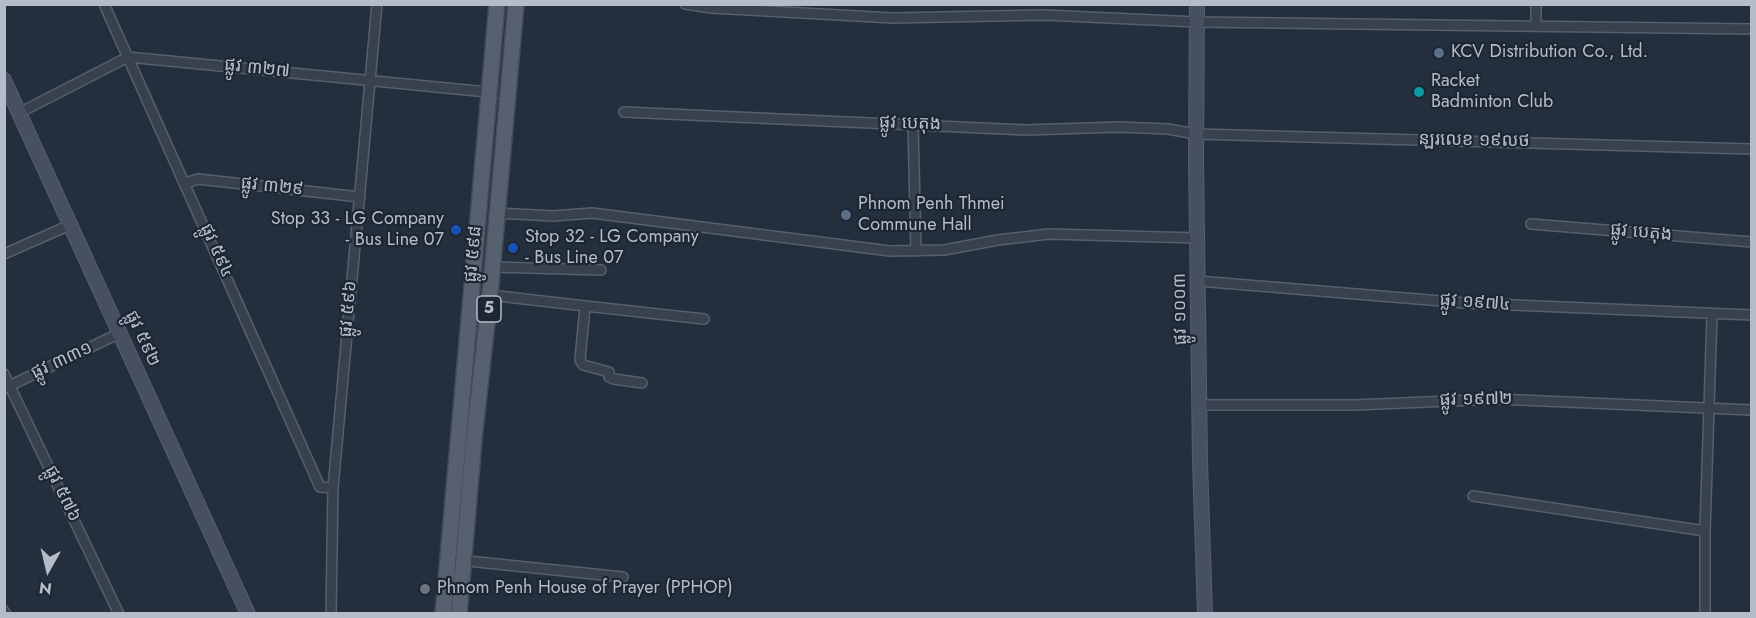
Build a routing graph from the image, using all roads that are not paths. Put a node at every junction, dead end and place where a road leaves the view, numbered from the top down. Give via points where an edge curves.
1 (104, 4) edge
2 (377, 4) edge
3 (497, 4) edge
4 (516, 4) edge
5 (685, 4) edge
6 (1197, 4) edge
7 (1536, 4) edge
8 (1197, 22) junction
9 (1536, 26) junction
10 (1752, 28) edge
11 (128, 57) junction
12 (4, 80) edge
13 (370, 80) junction
14 (489, 93) junction
15 (508, 94) junction
16 (624, 112) dead end
17 (19, 113) junction
18 (913, 124) junction
19 (1196, 134) junction
20 (1752, 148) edge
21 (186, 183) junction
22 (360, 197) junction
23 (497, 213) junction
24 (1531, 224) dead end
25 (70, 225) junction
26 (1198, 238) junction
27 (1752, 242) edge
28 (915, 251) junction
29 (4, 254) edge
30 (493, 267) junction
31 (601, 270) dead end
32 (1198, 281) junction
33 (490, 295) junction
34 (585, 306) junction
35 (1712, 315) junction
36 (1752, 315) edge
37 (704, 319) dead end
38 (120, 333) junction
39 (4, 374) edge
40 (642, 383) dead end
41 (7, 387) edge
42 (1199, 405) junction
43 (1710, 408) junction
44 (1752, 410) edge
45 (333, 488) junction
46 (1473, 496) dead end
47 (1705, 531) junction
48 (455, 560) junction
49 (623, 577) dead end
50 (119, 614) edge
51 (248, 614) edge
52 (331, 614) edge
53 (443, 614) edge
54 (459, 614) edge
55 (1205, 614) edge
56 (1705, 614) edge

1 - 11 street, ផ្លូវ ៥៩៤
2 - 13 street, ផ្លូវ ៥៩៦
3 - 14 main road, ផ្លូវ ៥៩៨ / 5
4 - 15 main road, ផ្លូវ ៥៩៨ / 5
5 - 8 street via 843,17 1044,15
6 - 8 street, ផ្លូវ ១០០៣
7 - 9 street
8 - 9 street
8 - 19 street, ផ្លូវ ១០០៣
9 - 10 street
11 - 13 street, ផ្លូវ ៣២៧
11 - 17 street
11 - 21 street, ផ្លូវ ៥៩៤
12 - 17 street, ផ្លូវ ៥៩២
13 - 14 street, ផ្លូវ ៣២៧
13 - 22 street, ផ្លូវ ៥៩៦
14 - 15 street, ផ្លូវ ៣២៧
14 - 48 main road, ផ្លូវ ៥៩៨ / 5
15 - 23 main road, ផ្លូវ ៥៩៨ / 5
16 - 18 street, ផ្លូវ បេតុង
17 - 25 street, ផ្លូវ ៥៩២
18 - 19 street, ផ្លូវ បេតុង via 1026,130 1119,127
18 - 28 street
19 - 20 street, ន្ឡរលេខ ១៩លថ
19 - 26 street, ផ្លូវ ១០០៣
21 - 22 street, ផ្លូវ ៣២៩ via 198,179
21 - 45 street, ផ្លូវ ៥៩៤ via 320,487
22 - 45 street, ផ្លូវ ៥៩៦
23 - 28 street via 592,213 864,249
23 - 30 main road, ផ្លូវ ៥៩៨ / 5
24 - 27 street, ផ្លូវ បេតុង
25 - 29 street
25 - 38 street, ផ្លូវ ៥៩២
26 - 28 street via 1049,234
26 - 32 street, ផ្លូវ ១០០៣
30 - 31 street
30 - 33 main road, ផ្លូវ ៥៩៨ / 5
32 - 35 street, ផ្លូវ ១៩៧៤ via 1466,303
32 - 42 street, ផ្លូវ ១០០៣
33 - 34 street
33 - 48 main road, ផ្លូវ ៥៩៨ / 5
34 - 37 street
34 - 40 street via 580,360 583,365 604,369 609,378
35 - 36 street, ផ្លូវ ១៩៧៤
35 - 43 street
38 - 41 street, ផ្លូវ ៣៣១
38 - 51 street, ផ្លូវ ៥៩២
39 - 41 street, ផ្លូវ ៥៧៦
41 - 50 street, ផ្លូវ ៥៧៦
42 - 43 street, ផ្លូវ ១៩៧២ via 1355,405 1497,399
42 - 55 street, ផ្លូវ ១០០៣
43 - 44 street, ផ្លូវ ១៩៧២
43 - 47 street
45 - 52 street, ផ្លូវ ៥៩៦
46 - 47 street
47 - 56 street
48 - 49 street
48 - 53 main road, ផ្លូវ ៥៩៨ / 5
48 - 54 main road, ផ្លូវ ៥៩៨ / 5

